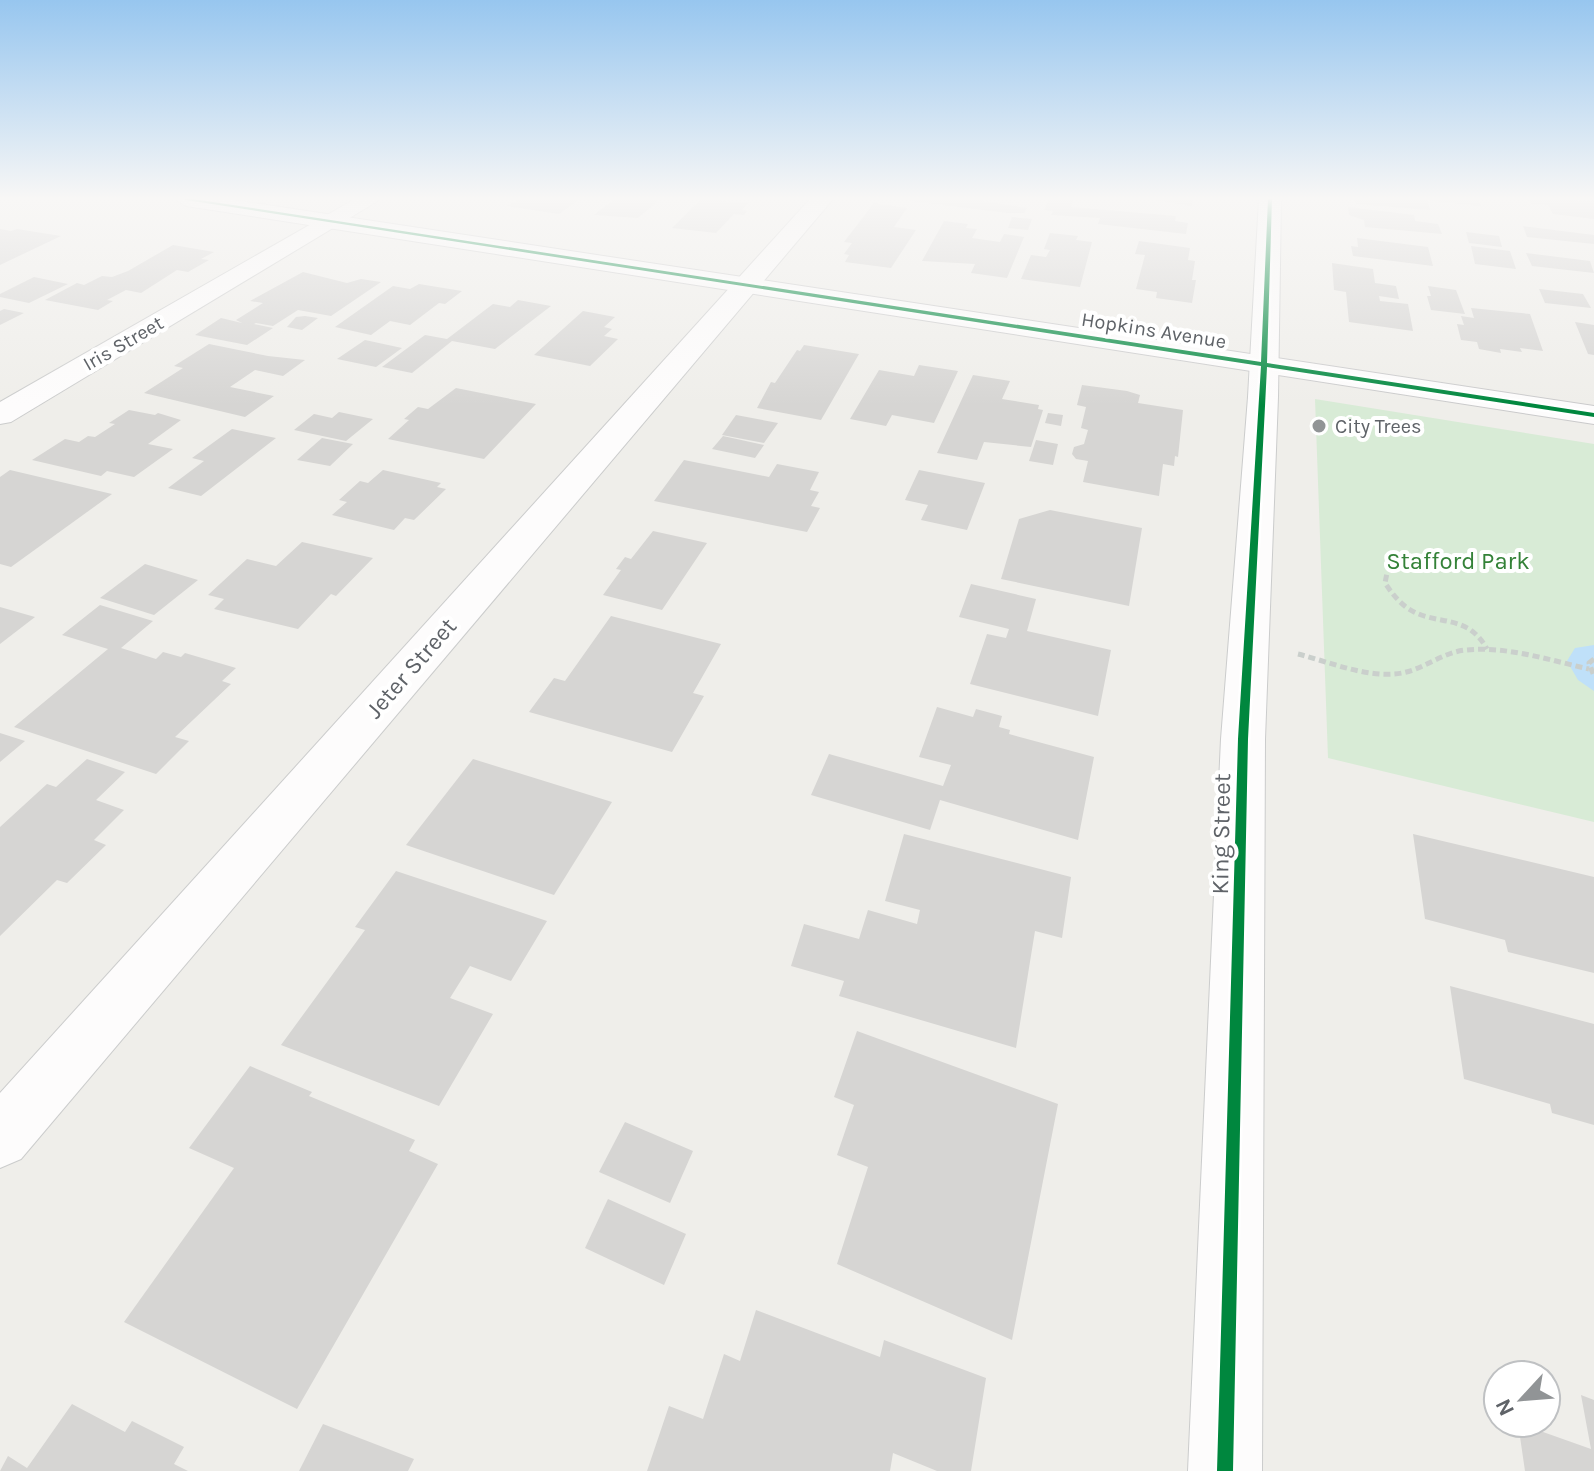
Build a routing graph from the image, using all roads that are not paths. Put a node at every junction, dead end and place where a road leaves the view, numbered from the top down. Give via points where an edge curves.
1 (252, 268) edge
2 (639, 268) edge
3 (761, 268) edge
4 (1268, 268) edge
5 (747, 284) junction
6 (1264, 365) junction
7 (0, 415) edge
8 (1594, 415) edge
9 (0, 1138) edge
10 (1225, 1471) edge

1 - 7 street, Iris Street
2 - 5 street, Hopkins Avenue
3 - 5 street, Jeter Street
4 - 6 street, King Street
5 - 6 street, Hopkins Avenue
5 - 9 street, Jeter Street
6 - 8 street, Hopkins Avenue
6 - 10 street, King Street via 1248,643

